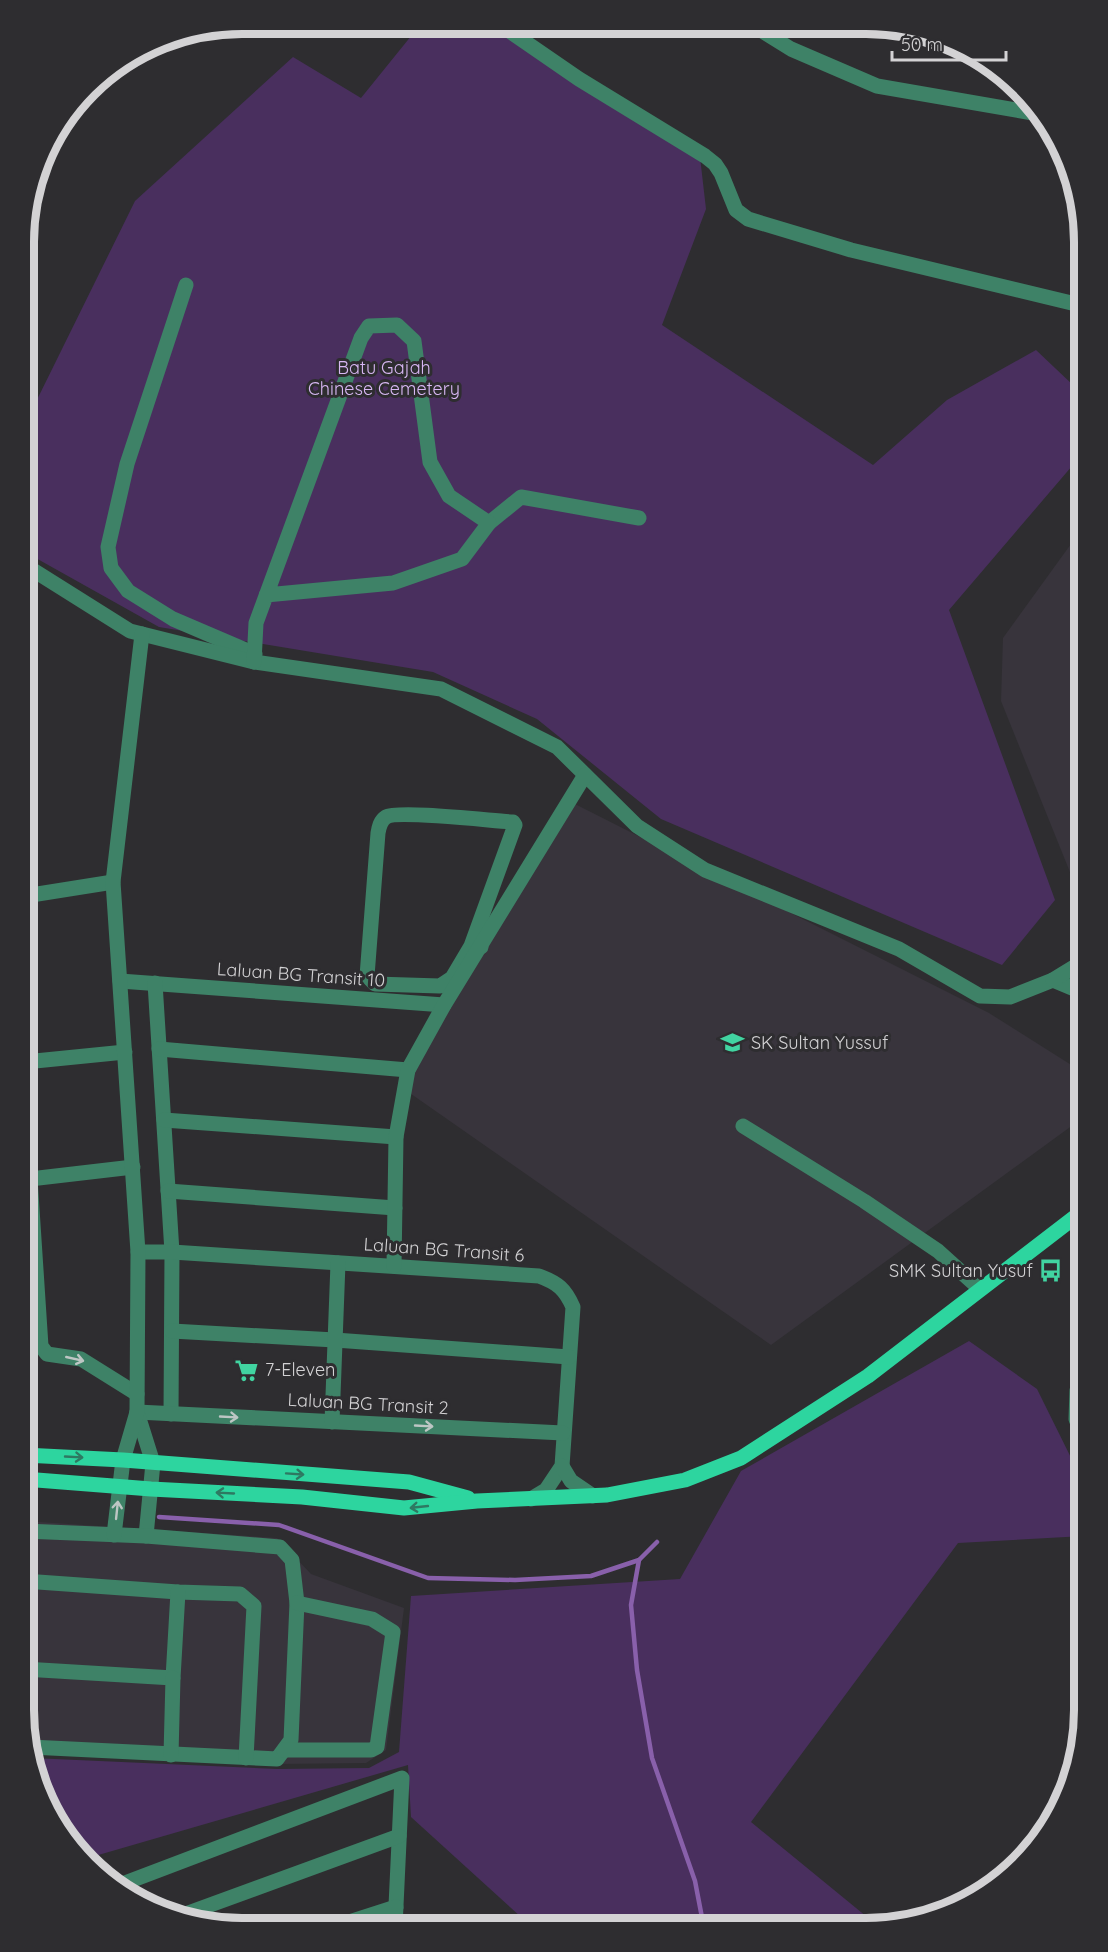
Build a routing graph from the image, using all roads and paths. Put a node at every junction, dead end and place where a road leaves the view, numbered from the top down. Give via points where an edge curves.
1 (514, 34) edge
2 (767, 34) edge
3 (1027, 112) edge
4 (186, 285) dead end
5 (1074, 304) edge
6 (639, 518) dead end
7 (489, 523) junction
8 (34, 572) edge
9 (266, 595) junction
10 (142, 633) junction
11 (254, 658) junction
12 (585, 775) junction
13 (112, 882) junction
14 (34, 895) edge
15 (476, 947) junction
16 (1074, 967) edge
17 (1053, 980) junction
18 (120, 981) junction
19 (155, 983) junction
20 (1073, 989) edge
21 (444, 1005) junction
22 (159, 1049) junction
23 (125, 1052) junction
24 (34, 1061) edge
25 (408, 1070) junction
26 (164, 1120) junction
27 (743, 1126) dead end
28 (396, 1137) junction
29 (133, 1167) junction
30 (34, 1179) edge
31 (168, 1191) junction
32 (395, 1208) junction
33 (1073, 1218) edge
34 (34, 1240) edge
35 (138, 1252) junction
36 (172, 1252) junction
37 (338, 1263) junction
38 (394, 1266) junction
39 (980, 1289) junction
40 (171, 1331) junction
41 (335, 1340) junction
42 (569, 1357) junction
43 (137, 1394) junction
44 (137, 1412) junction
45 (171, 1414) junction
46 (332, 1422) junction
47 (563, 1433) junction
48 (34, 1456) edge
49 (123, 1460) junction
50 (153, 1463) junction
51 (562, 1466) junction
52 (34, 1480) edge
53 (120, 1486) junction
54 (151, 1489) junction
55 (593, 1496) junction
56 (531, 1499) junction
57 (477, 1500) junction
58 (34, 1531) edge
59 (114, 1535) junction
60 (146, 1536) junction
61 (34, 1582) edge
62 (177, 1592) junction
63 (297, 1603) junction
64 (34, 1670) edge
65 (173, 1678) junction
66 (38, 1748) edge
67 (284, 1750) junction
68 (171, 1755) junction
69 (246, 1758) junction
70 (399, 1836) junction
71 (127, 1882) edge
72 (396, 1907) junction
73 (194, 1911) edge
74 (362, 1918) edge
75 (395, 1918) edge

1 - 5 street via 705,156 721,174 736,210 748,219 851,250
2 - 3 street via 790,49 878,86
4 - 11 street via 127,464 108,547 111,568 128,591 173,619
6 - 7 street via 521,497
7 - 9 street via 462,559 393,583
7 - 9 street via 449,496 430,462 414,341 397,325 369,326 361,338
8 - 10 street via 130,631
9 - 11 street via 255,623
10 - 11 street
10 - 13 street
11 - 12 street via 441,689 557,747
12 - 15 street
12 - 17 street via 637,826 705,870 899,949 980,996 1010,997
13 - 14 street
13 - 18 street
15 - 15 street via 452,978 440,986 375,984 369,980 378,833 388,816 513,822
15 - 21 street
16 - 17 street
17 - 20 street
18 - 19 street, Laluan BG Transit 10
18 - 23 street
19 - 21 street, Laluan BG Transit 10
19 - 22 street
21 - 25 street
22 - 25 street
22 - 26 street
23 - 24 street
23 - 29 street
25 - 28 street
26 - 28 street
26 - 31 street
27 - 39 street via 938,1251
28 - 32 street
29 - 30 street
29 - 35 street
31 - 32 street
31 - 36 street
32 - 38 street
33 - 39 main road
34 -> 43 street via 41,1346 47,1354 81,1359
35 - 36 street, Laluan BG Transit 6
35 - 43 street
36 - 37 street, Laluan BG Transit 6
36 - 40 street
37 - 38 street, Laluan BG Transit 6
37 - 41 street
38 - 42 street, Laluan BG Transit 6 via 539,1276 551,1281 566,1291 573,1307
39 - 55 main road via 868,1376 741,1458 685,1480
40 - 41 street
40 - 45 street
41 - 42 street
41 - 46 street
42 - 47 street, Laluan BG Transit 6
43 - 44 street
44 - 45 street, Laluan BG Transit 2
44 - 49 street
44 - 50 street
45 -> 46 street, Laluan BG Transit 2
46 -> 47 street, Laluan BG Transit 2
47 - 51 street, Laluan BG Transit 6
48 -> 49 main road
49 - 50 main road
49 - 53 street
50 - 54 street
50 -> 57 main road via 409,1482
51 - 55 street via 571,1481
51 - 56 street via 546,1490
52 - 53 main road
53 - 54 main road
59 -> 53 street
57 -> 54 main road via 404,1509 302,1497
54 - 60 street
55 - 56 main road
56 - 57 main road
58 - 59 street
59 - 60 street
60 - 63 street via 280,1547 292,1560
61 - 62 street
62 - 65 street
62 - 69 street via 240,1594 254,1606
63 - 67 street via 291,1740
63 - 67 street via 372,1620 393,1632 377,1747
64 - 65 street
65 - 68 street
66 - 68 street
67 - 69 street via 277,1759
68 - 69 street
70 - 71 street via 402,1778
70 - 72 street
70 - 73 street
72 - 74 street
72 - 75 street

